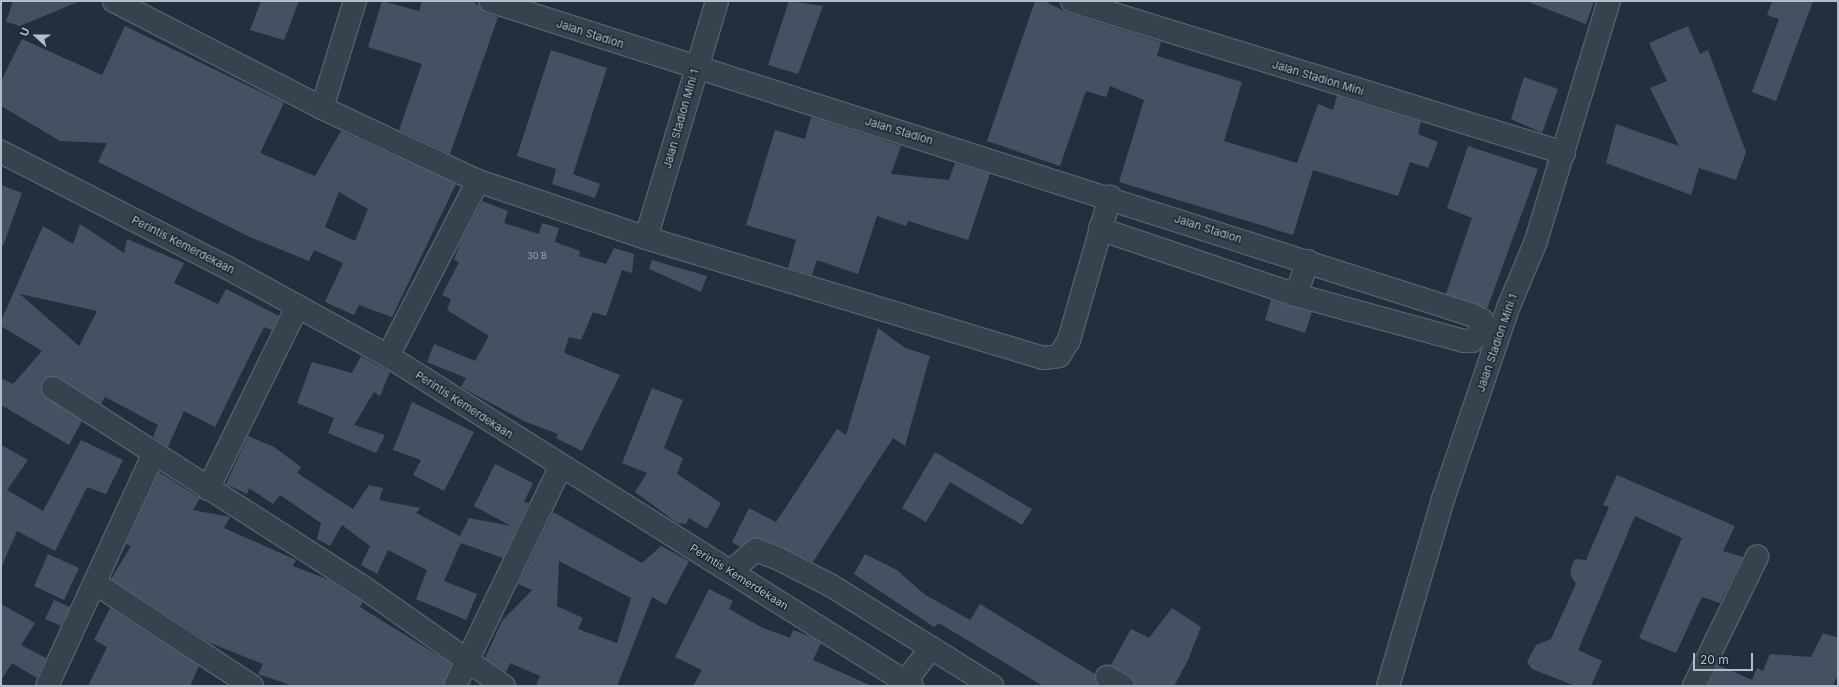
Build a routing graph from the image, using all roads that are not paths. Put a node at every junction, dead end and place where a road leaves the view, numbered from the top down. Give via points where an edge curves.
1 (114, 1) edge
2 (355, 1) edge
3 (490, 1) edge
4 (717, 1) edge
5 (1072, 1) edge
6 (1609, 1) edge
7 (696, 68) junction
8 (322, 108) junction
9 (1, 152) edge
10 (1564, 153) junction
11 (478, 182) junction
12 (1110, 197) junction
13 (1100, 229) junction
14 (646, 238) junction
15 (1308, 261) junction
16 (1296, 295) junction
17 (297, 307) junction
18 (1508, 308) junction
19 (1482, 320) junction
20 (388, 356) junction
21 (53, 388) dead end
22 (154, 454) junction
23 (560, 466) junction
24 (208, 490) junction
25 (1757, 557) dead end
26 (731, 571) junction
27 (95, 583) junction
28 (931, 648) junction
29 (466, 660) junction
30 (908, 684) edge
31 (46, 686) edge
32 (252, 686) edge
33 (455, 686) edge
34 (504, 686) edge
35 (992, 686) edge
36 (1388, 686) edge
37 (1694, 686) edge

1 - 8 street
2 - 8 street
3 - 7 street, Jalan Stadion
4 - 7 street, Jalan Stadion Mini 1
5 - 10 street, Jalan Stadion Mini
6 - 10 street, Jalan Stadion Mini 1
7 - 12 street, Jalan Stadion
7 - 14 street, Jalan Stadion Mini 1
8 - 11 street
9 - 17 street, Perintis Kemerdekaan
10 - 18 street, Jalan Stadion Mini 1 via 1536,241
11 - 14 street
11 - 20 street
12 - 13 street
12 - 15 street, Jalan Stadion
13 - 14 street via 1069,340 1059,356 1052,358
13 - 16 street
15 - 16 street
15 - 19 street, Jalan Stadion
16 - 19 street via 1464,341 1477,337
17 - 20 street, Perintis Kemerdekaan
17 - 24 street
18 - 19 street
18 - 36 street, Jalan Stadion Mini 1 via 1443,499
20 - 23 street, Perintis Kemerdekaan
21 - 22 street
22 - 24 street
22 - 27 street
23 - 26 street, Perintis Kemerdekaan
23 - 29 street
24 - 29 street via 363,587
25 - 37 street
26 - 28 street via 744,557 756,550 777,558 830,585
26 - 30 street, Perintis Kemerdekaan
27 - 31 street
27 - 32 street
28 - 30 street
28 - 35 street
29 - 33 street
29 - 34 street

